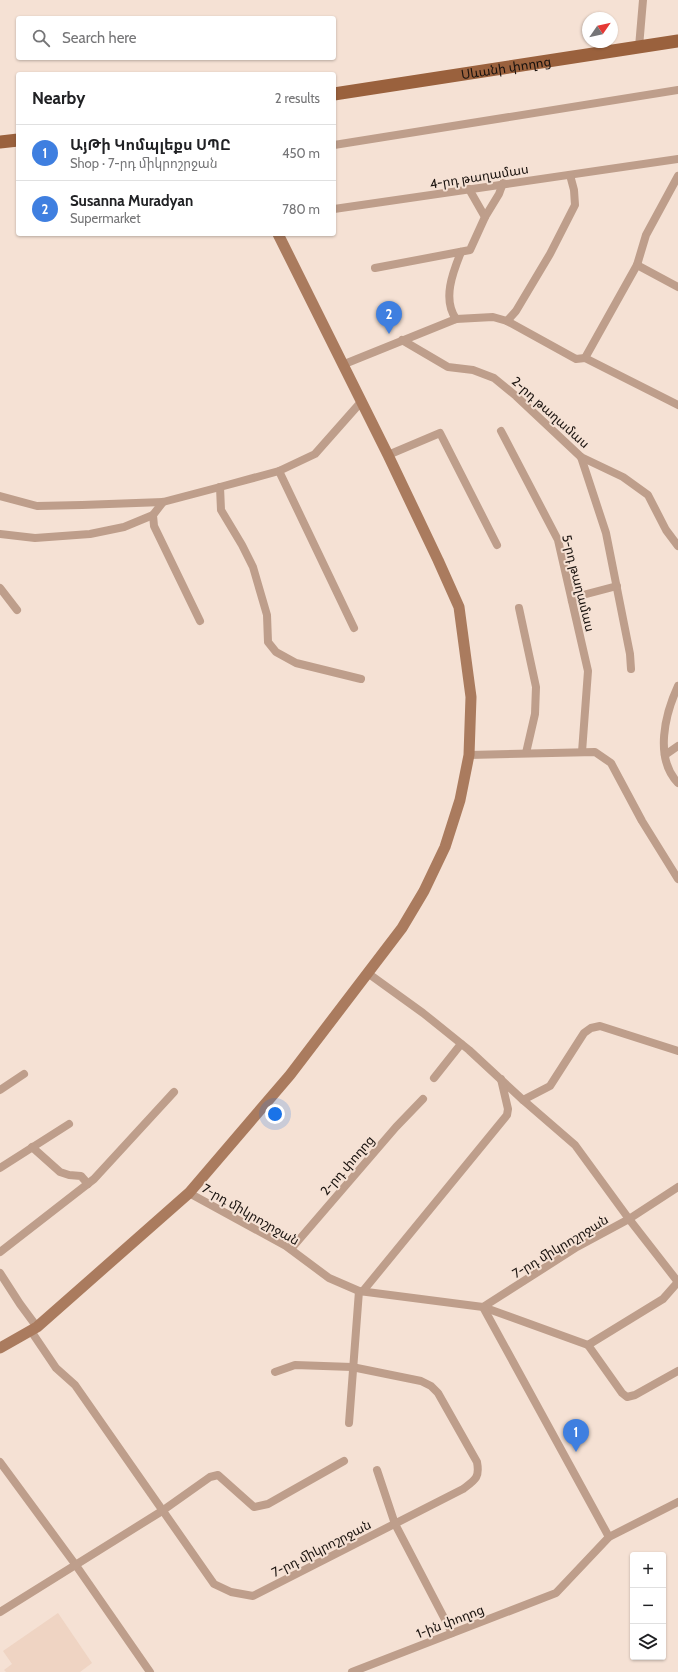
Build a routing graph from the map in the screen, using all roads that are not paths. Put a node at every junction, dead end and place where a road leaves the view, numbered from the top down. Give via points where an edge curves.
1 (643, 0) edge
2 (678, 41) edge
3 (639, 47) junction
4 (678, 90) edge
5 (336, 94) edge
6 (16, 140) edge
7 (0, 142) edge
8 (336, 145) edge
9 (678, 158) edge
10 (570, 175) junction
11 (678, 176) edge
12 (503, 183) junction
13 (469, 189) junction
14 (336, 209) edge
15 (485, 217) junction
16 (279, 236) edge
17 (461, 252) junction
18 (637, 265) junction
19 (375, 268) dead end
20 (678, 287) edge
21 (456, 318) junction
22 (507, 321) junction
23 (402, 340) junction
24 (585, 358) junction
25 (342, 365) junction
26 (360, 402) junction
27 (678, 405) edge
28 (501, 431) dead end
29 (388, 455) junction
30 (581, 457) junction
31 (279, 471) junction
32 (220, 487) junction
33 (0, 496) edge
34 (163, 502) junction
35 (153, 515) junction
36 (0, 534) edge
37 (497, 545) dead end
38 (678, 546) edge
39 (616, 586) junction
40 (0, 588) edge
41 (572, 601) junction
42 (519, 608) dead end
43 (17, 610) dead end
44 (200, 620) dead end
45 (354, 628) dead end
46 (631, 669) dead end
47 (361, 679) dead end
48 (678, 686) edge
49 (678, 746) edge
50 (582, 752) junction
51 (526, 753) junction
52 (469, 755) junction
53 (665, 755) junction
54 (678, 783) edge
55 (678, 879) edge
56 (369, 974) junction
57 (461, 1044) junction
58 (678, 1051) edge
59 (24, 1074) dead end
60 (434, 1078) dead end
61 (501, 1079) junction
62 (0, 1090) edge
63 (174, 1092) dead end
64 (423, 1099) dead end
65 (522, 1100) junction
66 (69, 1124) dead end
67 (32, 1147) junction
68 (0, 1168) edge
69 (88, 1184) junction
70 (678, 1187) edge
71 (189, 1193) junction
72 (629, 1219) junction
73 (291, 1249) junction
74 (0, 1252) edge
75 (0, 1273) edge
76 (678, 1282) edge
77 (361, 1291) junction
78 (484, 1307) junction
79 (34, 1329) junction
80 (588, 1345) junction
81 (0, 1348) edge
82 (352, 1367) junction
83 (678, 1371) edge
84 (275, 1372) dead end
85 (349, 1423) dead end
86 (344, 1461) dead end
87 (0, 1462) edge
88 (376, 1470) dead end
89 (678, 1502) edge
90 (162, 1511) junction
91 (395, 1524) junction
92 (609, 1537) junction
93 (75, 1564) junction
94 (0, 1612) edge
95 (452, 1633) junction
96 (150, 1672) edge
97 (352, 1672) edge

1 - 3 street
2 - 3 main road, Սևանի փողոց
3 - 5 main road, Սևանի փողոց
4 - 8 street
6 - 7 main road
9 - 10 street, 4-րդ թաղամաս
10 - 12 street, 4-րդ թաղամաս
10 - 22 street via 575,205 550,254 516,311
11 - 18 street via 646,235
12 - 13 street, 4-րդ թաղամաս
12 - 15 street
13 - 14 street, 4-րդ թաղամաս
13 - 15 street
15 - 17 street via 470,250
16 - 25 main road
17 - 19 street
17 - 21 street via 450,285 450,305
18 - 20 street
18 - 24 street
21 - 22 street via 493,317
21 - 23 street
22 - 24 street via 576,359
23 - 25 street
23 - 30 street, 2-րդ թաղամաս via 448,367 473,370 494,378
24 - 27 street
25 - 26 main road
26 - 29 main road
26 - 31 street via 315,454
28 - 41 street, 5-րդ թաղամաս via 558,540
29 - 37 street via 440,434
29 - 52 main road via 459,607 471,697
30 - 38 street, 2-րդ թաղամաս via 623,477 648,494 666,530
30 - 39 street via 606,533
31 - 32 street
31 - 45 street
32 - 34 street
32 - 47 street via 221,510 253,567 267,614 268,642 276,652 296,663
33 - 34 street via 37,506
34 - 35 street
35 - 36 street via 124,527 90,534 36,538
35 - 44 street via 154,526
39 - 41 street via 579,596
39 - 46 street
40 - 43 street
41 - 50 street, 5-րդ թաղամաս via 588,671
42 - 51 street via 536,687 535,714
48 - 53 street via 672,698 663,734
49 - 53 street
50 - 51 street
50 - 55 street via 595,752 611,762 642,821
51 - 52 street
52 - 56 main road via 460,800 445,847 421,897
53 - 54 street via 668,768
56 - 57 street
56 - 71 main road via 290,1076
57 - 60 street
57 - 61 street
58 - 65 street via 600,1026 591,1028 584,1033 550,1086
59 - 62 street
61 - 65 street
61 - 77 street via 507,1115
63 - 69 street
64 - 73 street, 2-րդ փողոց
65 - 72 street via 575,1145
66 - 67 street
67 - 68 street
67 - 69 street via 60,1172 81,1176
69 - 74 street
70 - 72 street, 7-րդ միկրոշրջան
71 - 73 street, 7-րդ միկրոշրջան
71 - 79 main road
72 - 76 street
72 - 78 street, 7-րդ միկրոշրջան via 577,1247
73 - 77 street, 7-րդ միկրոշրջան via 329,1278
75 - 79 street, 7-րդ միկրոշրջան
76 - 80 street via 663,1299
77 - 78 street, 7-րդ միկրոշրջան
77 - 82 street
78 - 80 street, 7-րդ միկրոշրջան
78 - 92 street
79 - 81 main road
79 - 90 street, 7-րդ միկրոշրջան via 56,1368 75,1385
80 - 83 street via 622,1393 627,1396 635,1395
82 - 84 street, 7-րդ միկրոշրջան via 295,1365
82 - 85 street
82 - 91 street, 7-րդ միկրոշրջան via 421,1381 431,1386 438,1393 477,1462 479,1472 475,1480 463,1489
86 - 90 street via 268,1504 254,1506 218,1475 210,1476
87 - 93 street
88 - 91 street
89 - 92 street
90 - 91 street, 7-րդ միկրոշրջան via 214,1584 231,1592 253,1596
90 - 93 street
91 - 95 street
92 - 95 street, 1-ին փողոց via 556,1593
93 - 94 street
93 - 96 street
95 - 97 street, 1-ին փողոց

